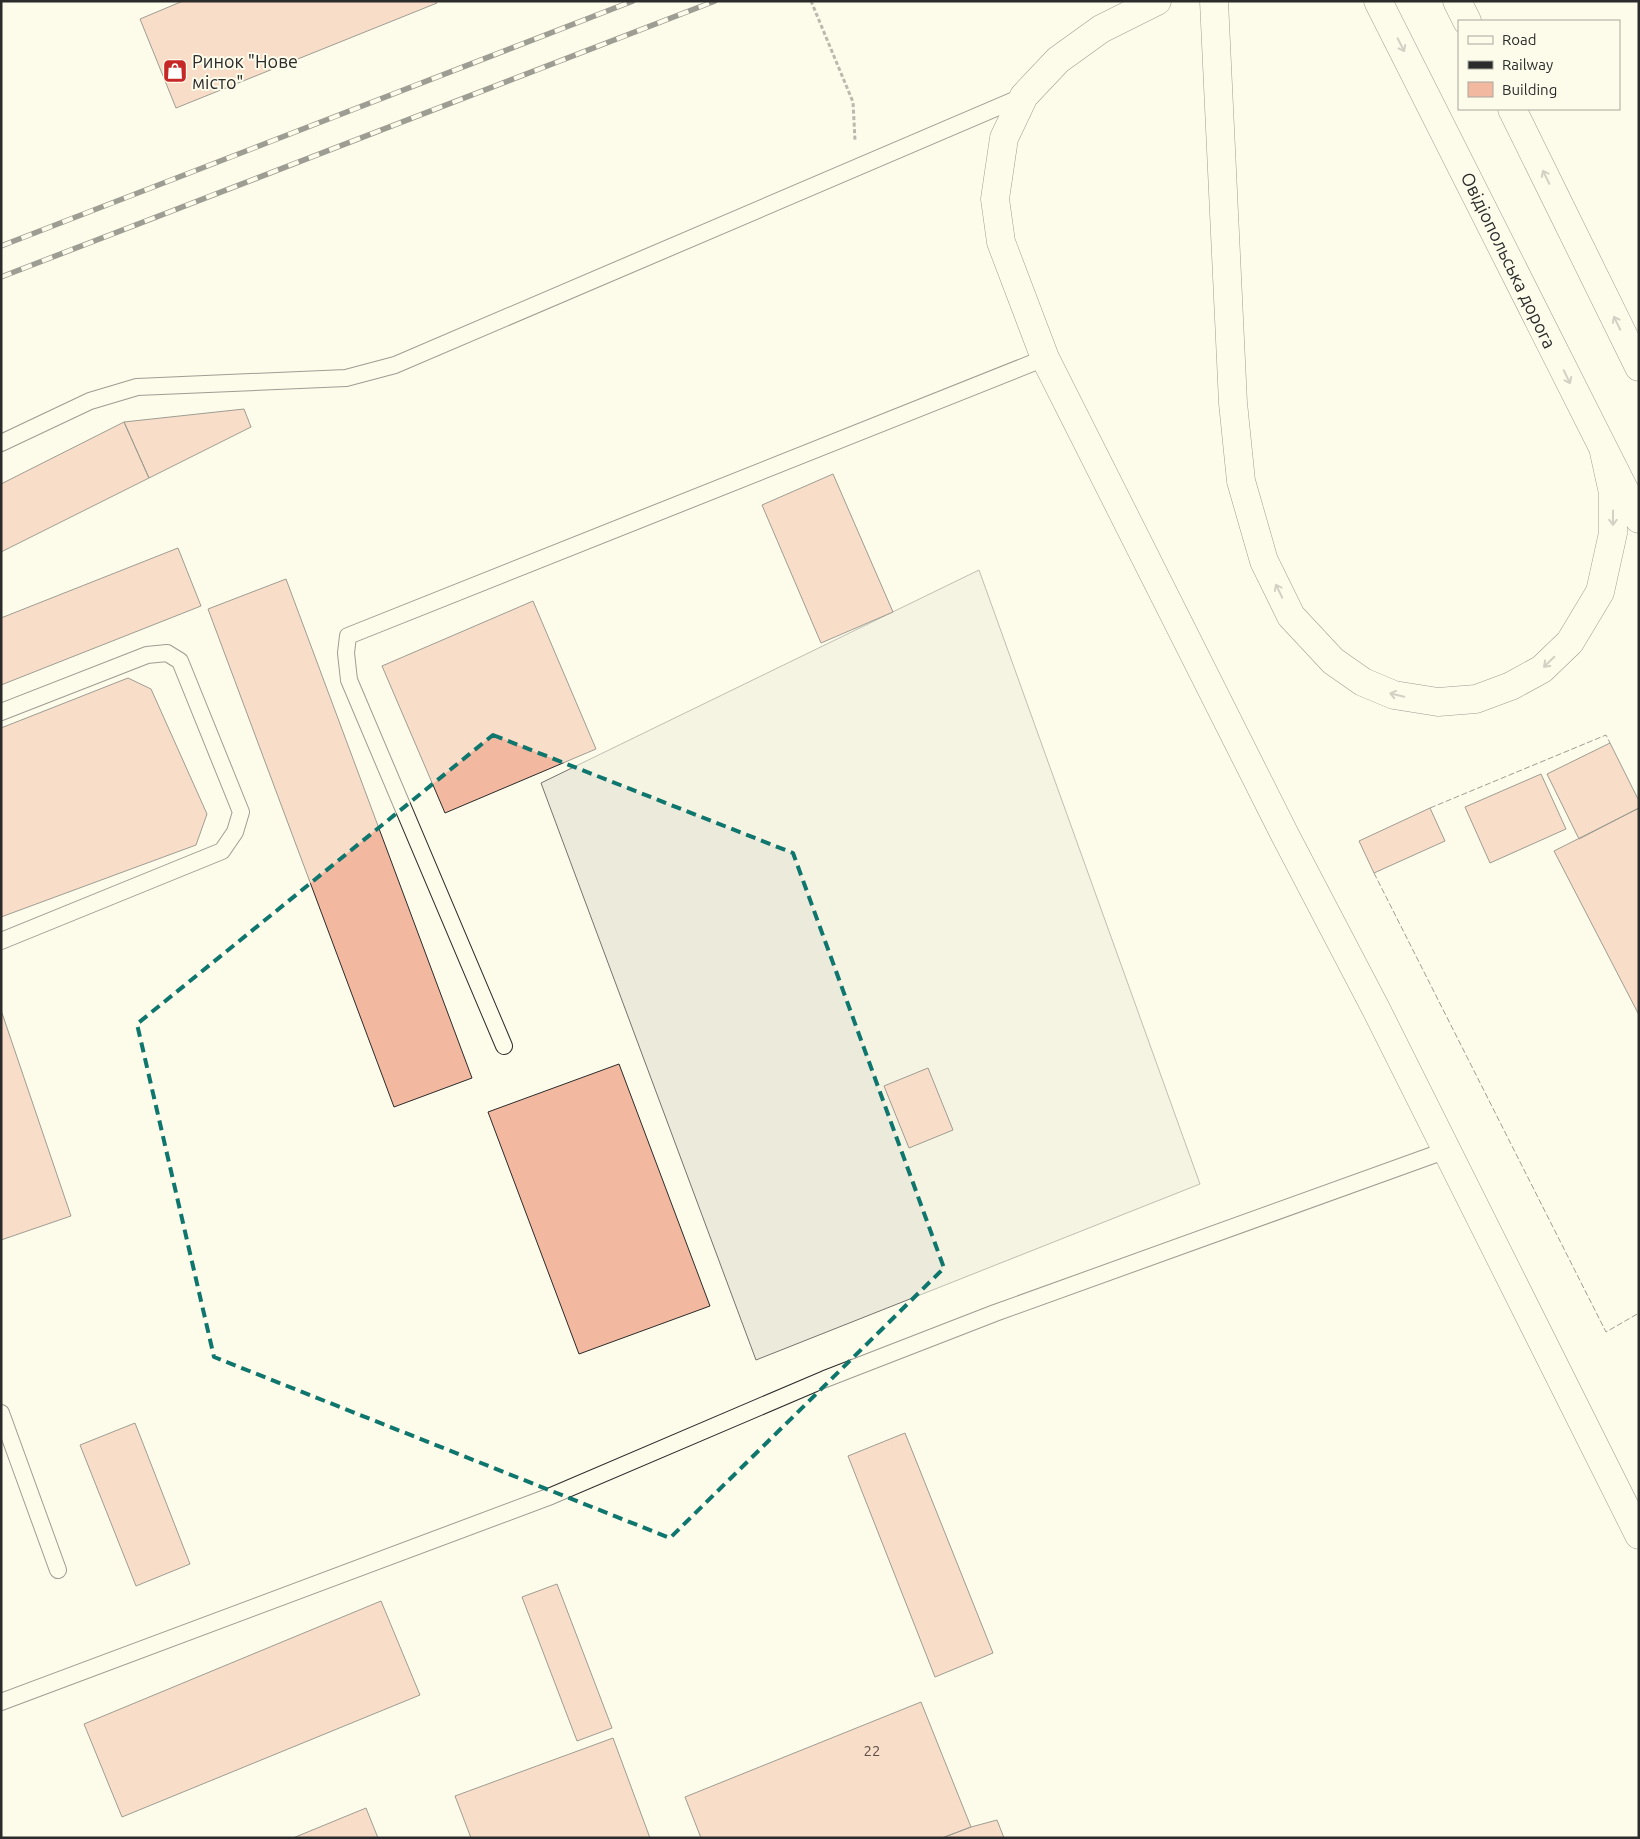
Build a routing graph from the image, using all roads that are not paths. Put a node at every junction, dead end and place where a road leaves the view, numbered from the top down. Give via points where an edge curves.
1 (1157, 1) edge
2 (1214, 1) edge
3 (1378, 1) edge
4 (1457, 1) edge
5 (1466, 20) edge
6 (1024, 96) junction
7 (1512, 110) edge
8 (1045, 358) junction
9 (1639, 367) edge
10 (1, 443) edge
11 (1604, 452) junction
12 (1639, 519) edge
13 (1, 712) edge
14 (1, 942) edge
15 (504, 1046) dead end
16 (1447, 1150) junction
17 (1, 1412) edge
18 (1639, 1536) edge
19 (58, 1570) dead end
20 (1, 1702) edge

1 - 6 main road via 1101,29 1058,60
11 -> 2 main road via 1613,493 1613,533 1600,592 1570,642 1542,669 1511,686 1476,699 1438,702 1394,695 1363,682 1333,661 1291,616 1264,561 1241,480 1233,403
3 -> 11 main road, Овідіопольська дорога via 1445,129
4 - 5 main road
6 - 8 main road via 1004,138 995,199 1002,242
6 - 10 lane via 395,365 346,378 137,387 90,401
9 -> 7 main road
8 - 15 lane via 348,636 349,680
8 - 16 main road
11 - 12 main road, Овідіопольська дорога
13 - 14 lane via 147,655 166,653 180,661 241,812 235,832 222,851
16 - 18 main road
16 - 20 lane via 995,1313 825,1379 551,1496
17 - 19 lane

